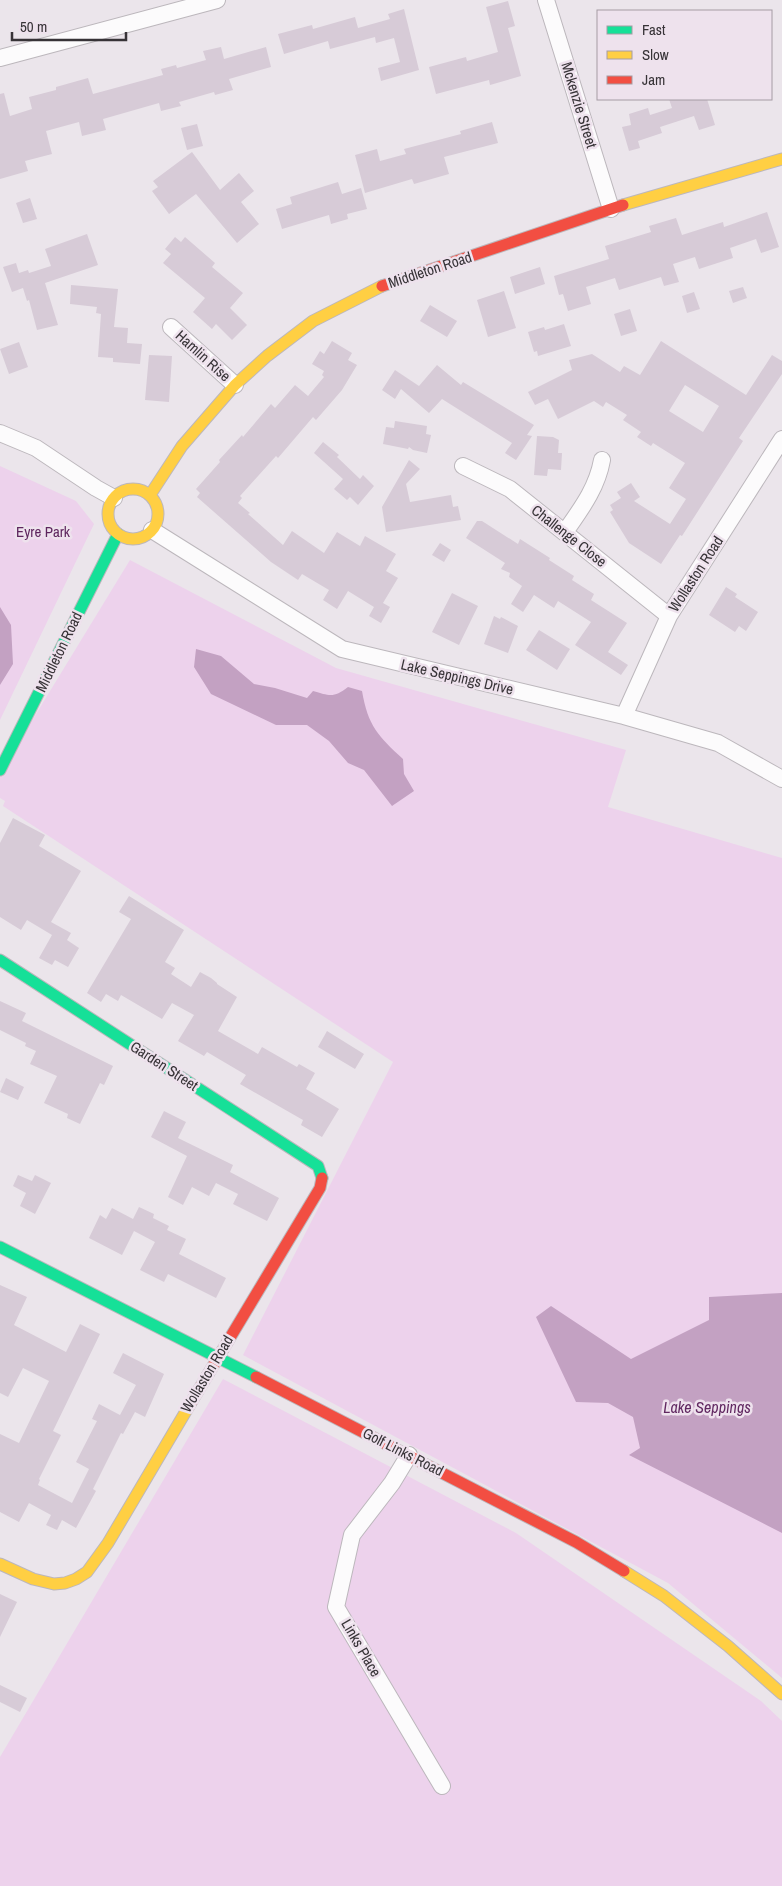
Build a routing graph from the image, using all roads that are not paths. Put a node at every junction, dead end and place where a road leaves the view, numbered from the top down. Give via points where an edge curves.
1 (218, 0) edge
2 (546, 0) edge
3 (0, 58) edge
4 (782, 160) edge
5 (611, 209) junction
6 (170, 327) dead end
7 (235, 385) junction
8 (0, 433) edge
9 (782, 439) edge
10 (602, 460) dead end
11 (463, 466) dead end
12 (150, 494) junction
13 (114, 498) junction
14 (152, 530) junction
15 (565, 532) junction
16 (118, 534) junction
17 (669, 616) junction
18 (624, 716) junction
19 (0, 770) edge
20 (782, 779) edge
21 (0, 960) edge
22 (322, 1176) joint
23 (0, 1248) edge
24 (217, 1357) junction
25 (409, 1455) junction
26 (0, 1564) edge
27 (782, 1694) edge
28 (442, 1786) dead end

1 - 3 street
2 - 5 street, Mckenzie Street
4 - 5 main road, Middleton Road
5 - 7 main road, Middleton Road via 376,288 313,321
6 - 7 street, Hamlin Rise
7 - 12 main road, Middleton Road via 182,446
8 - 13 street via 36,448
9 - 17 street, Wollaston Road
10 - 15 street via 599,477 586,503
11 - 15 street, Challenge Close via 510,490
12 - 13 main road via 131,488
12 - 14 main road via 158,512
13 - 16 main road via 108,516
14 - 16 main road via 136,539
14 - 18 street, Lake Seppings Drive via 342,649
15 - 17 street, Challenge Close
16 - 19 main road, Middleton Road
17 - 18 street, Wollaston Road
18 - 20 street, Lake Seppings Drive via 718,743
21 - 22 main road, Garden Street via 318,1166
22 - 24 main road, Wollaston Road via 320,1188
23 - 24 main road, Golf Links Road
24 - 25 main road, Golf Links Road
24 - 26 main road, Wollaston Road via 108,1543 88,1571 69,1582 51,1585
25 - 27 main road, Golf Links Road via 576,1542 664,1596
25 - 28 street, Links Place via 352,1535 336,1607

